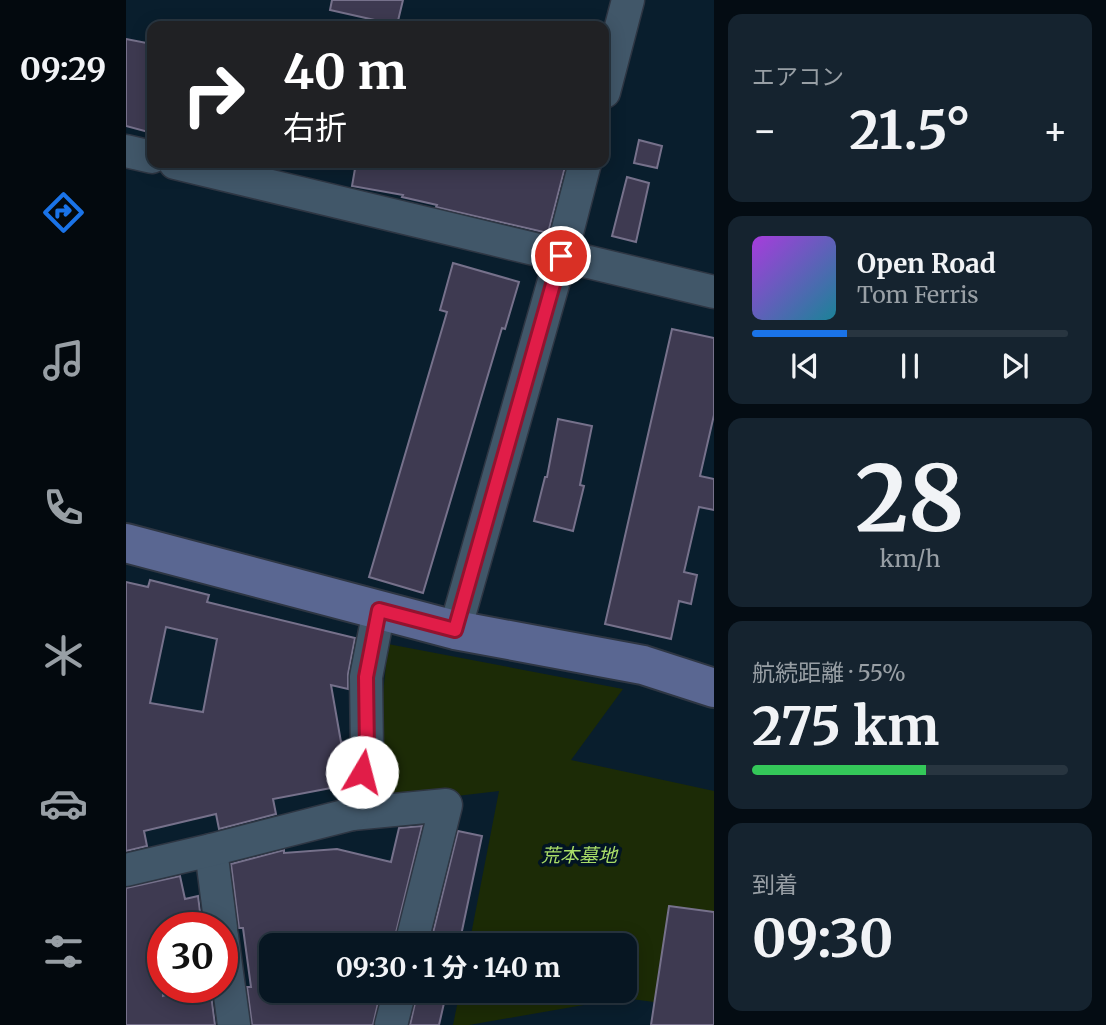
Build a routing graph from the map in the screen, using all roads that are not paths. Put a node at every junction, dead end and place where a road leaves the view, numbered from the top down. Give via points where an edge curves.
1 (628, 0) edge
2 (609, 73) edge
3 (126, 151) edge
4 (147, 156) edge
5 (196, 168) edge
6 (584, 168) edge
7 (561, 256) junction
8 (714, 292) edge
9 (126, 543) edge
10 (379, 610) junction
11 (455, 630) junction
12 (714, 688) edge
13 (352, 814) junction
14 (211, 850) junction
15 (126, 870) edge
16 (219, 912) edge
17 (414, 933) edge
18 (231, 1003) edge
19 (397, 1003) edge
20 (234, 1025) edge
21 (391, 1025) edge

1 - 2 street
3 - 4 street
5 - 7 street
6 - 7 street
7 - 8 street
7 - 11 street
9 - 10 street
10 - 11 street
10 - 13 street via 366,677 367,752
11 - 12 street via 643,665
13 - 14 street
13 - 17 street via 446,805
14 - 15 street
14 - 16 street
18 - 20 street
19 - 21 street

